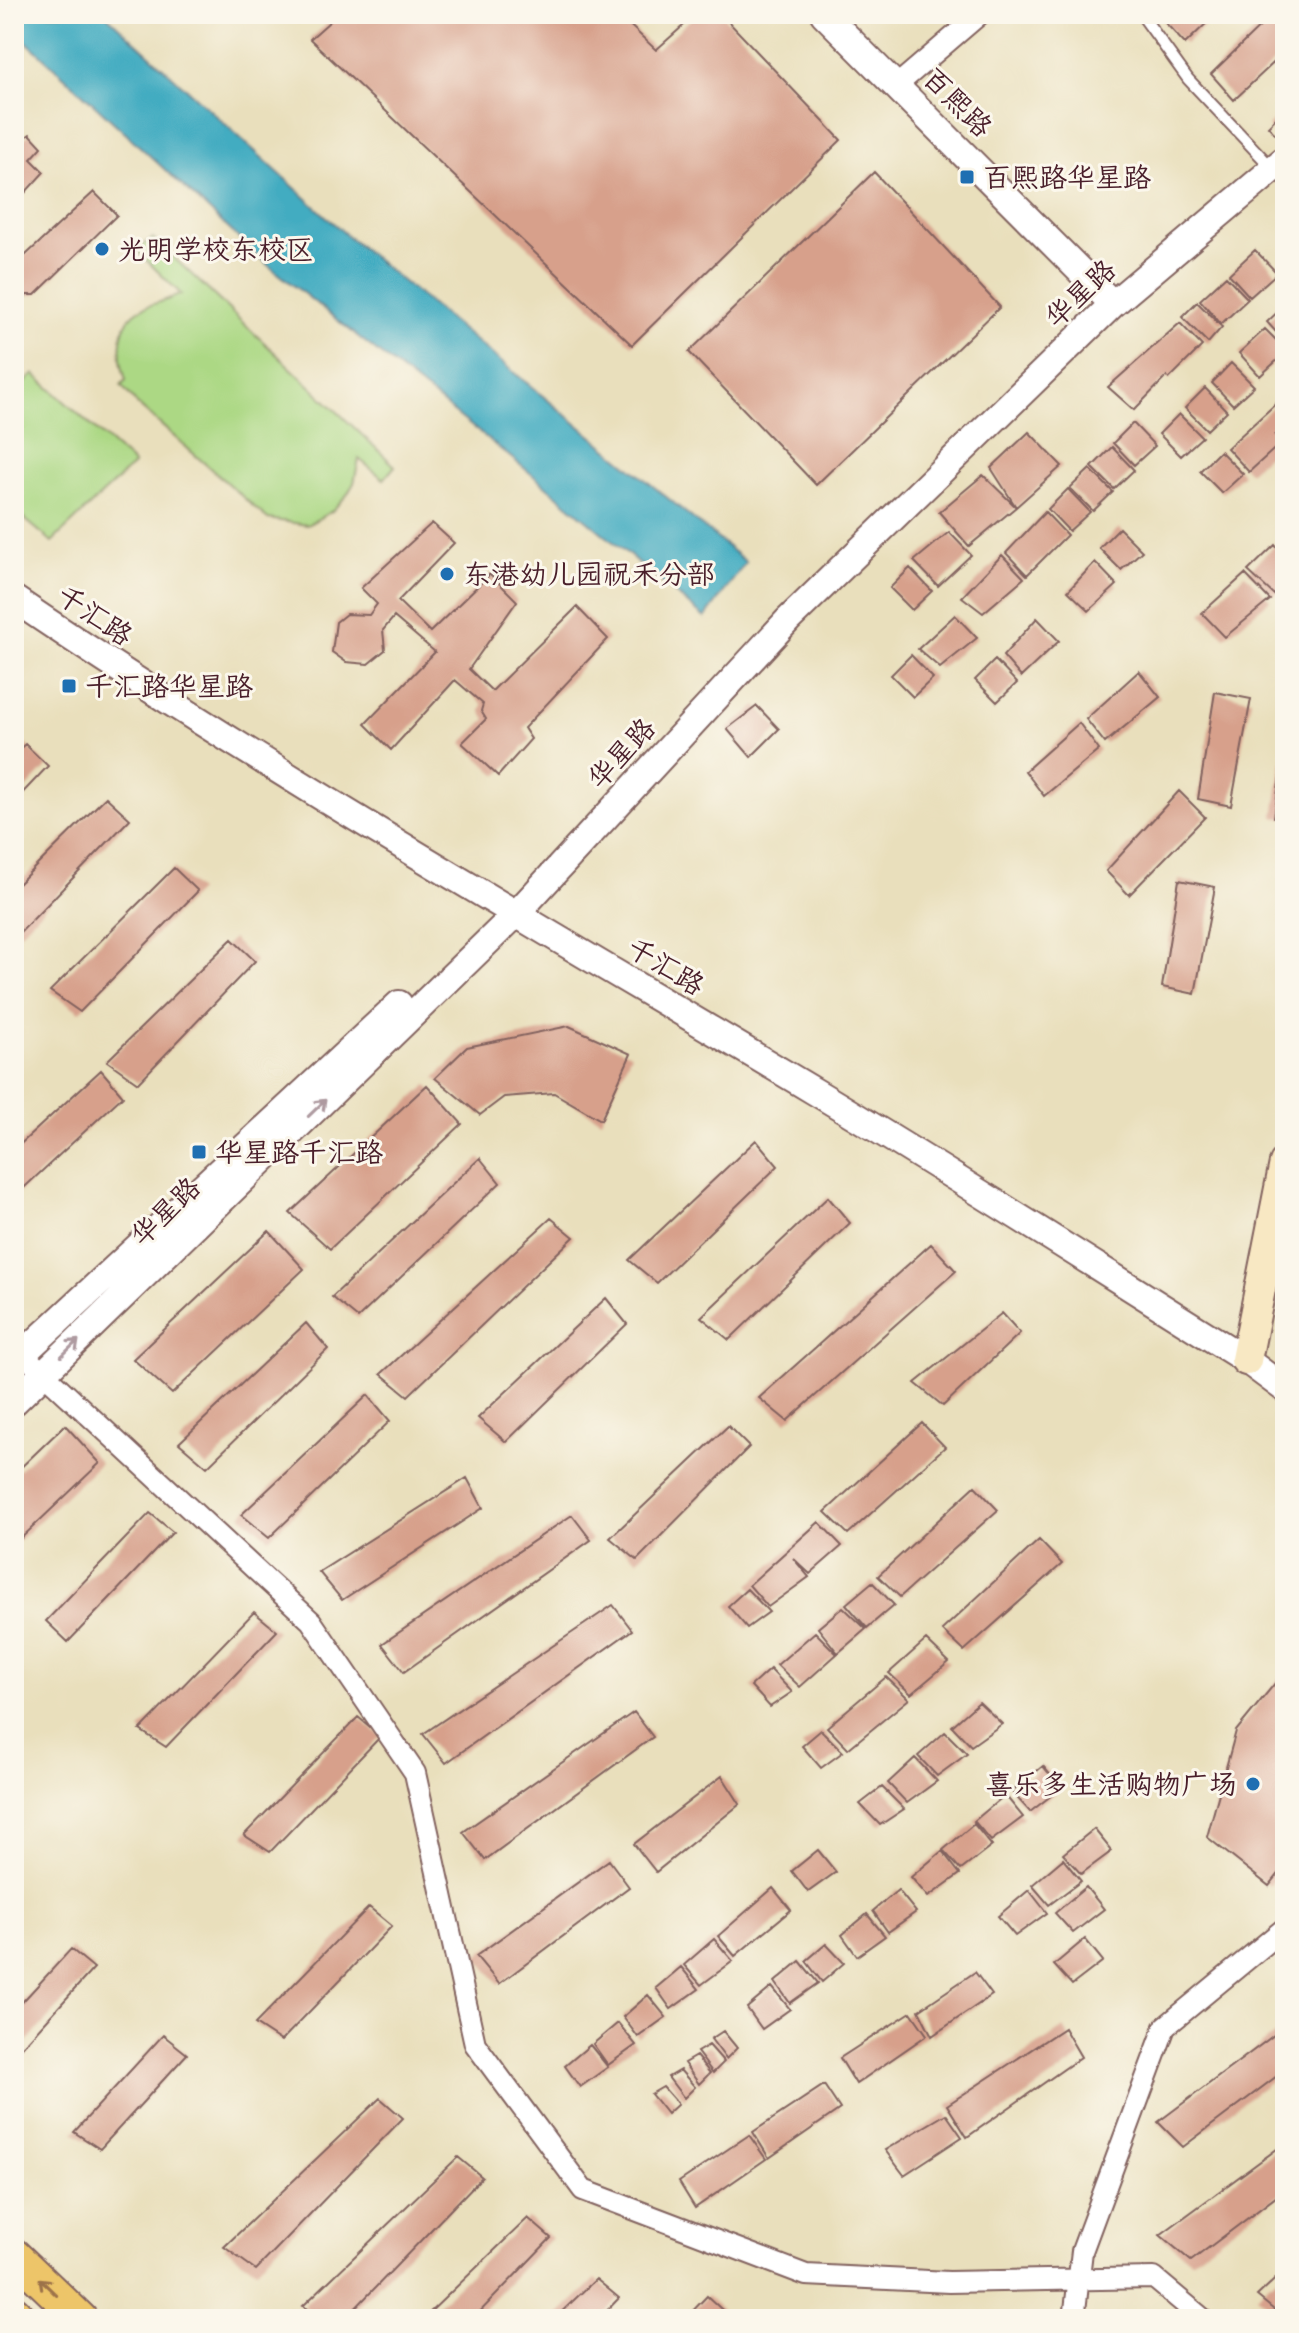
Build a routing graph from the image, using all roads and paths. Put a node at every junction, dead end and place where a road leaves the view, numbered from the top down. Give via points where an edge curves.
1 (824, 14) edge
2 (980, 14) edge
3 (1141, 14) edge
4 (896, 86) junction
5 (1279, 164) edge
6 (1113, 304) junction
7 (14, 599) edge
8 (516, 914) junction
9 (1285, 1163) edge
10 (17, 1354) edge
11 (1246, 1360) junction
12 (43, 1375) junction
13 (1285, 1389) edge
14 (14, 1402) edge
15 (1285, 1928) edge
16 (14, 2255) edge
17 (1079, 2281) junction
18 (14, 2313) edge
19 (20, 2319) edge
20 (81, 2319) edge
21 (1074, 2319) edge
22 (1203, 2319) edge

1 - 4 street, 百熙路
2 - 4 street
3 - 5 lane via 1188,79
4 - 6 street, 百熙路
5 - 6 street, 华星路
6 - 8 street, 华星路 via 788,620
7 - 8 street, 千汇路 via 188,714
8 - 10 street via 456,950
8 - 11 street, 千汇路
12 -> 8 street, 华星路
9 - 11 main road
10 - 12 street
11 - 13 street, 千汇路
12 - 14 street, 华星路
12 - 17 street via 311,1621 415,1773 475,2044 583,2190 806,2275
15 - 17 street via 1165,2027 1082,2251
20 -> 16 main road
17 - 21 street
17 - 22 street via 1154,2278
18 - 19 main road

